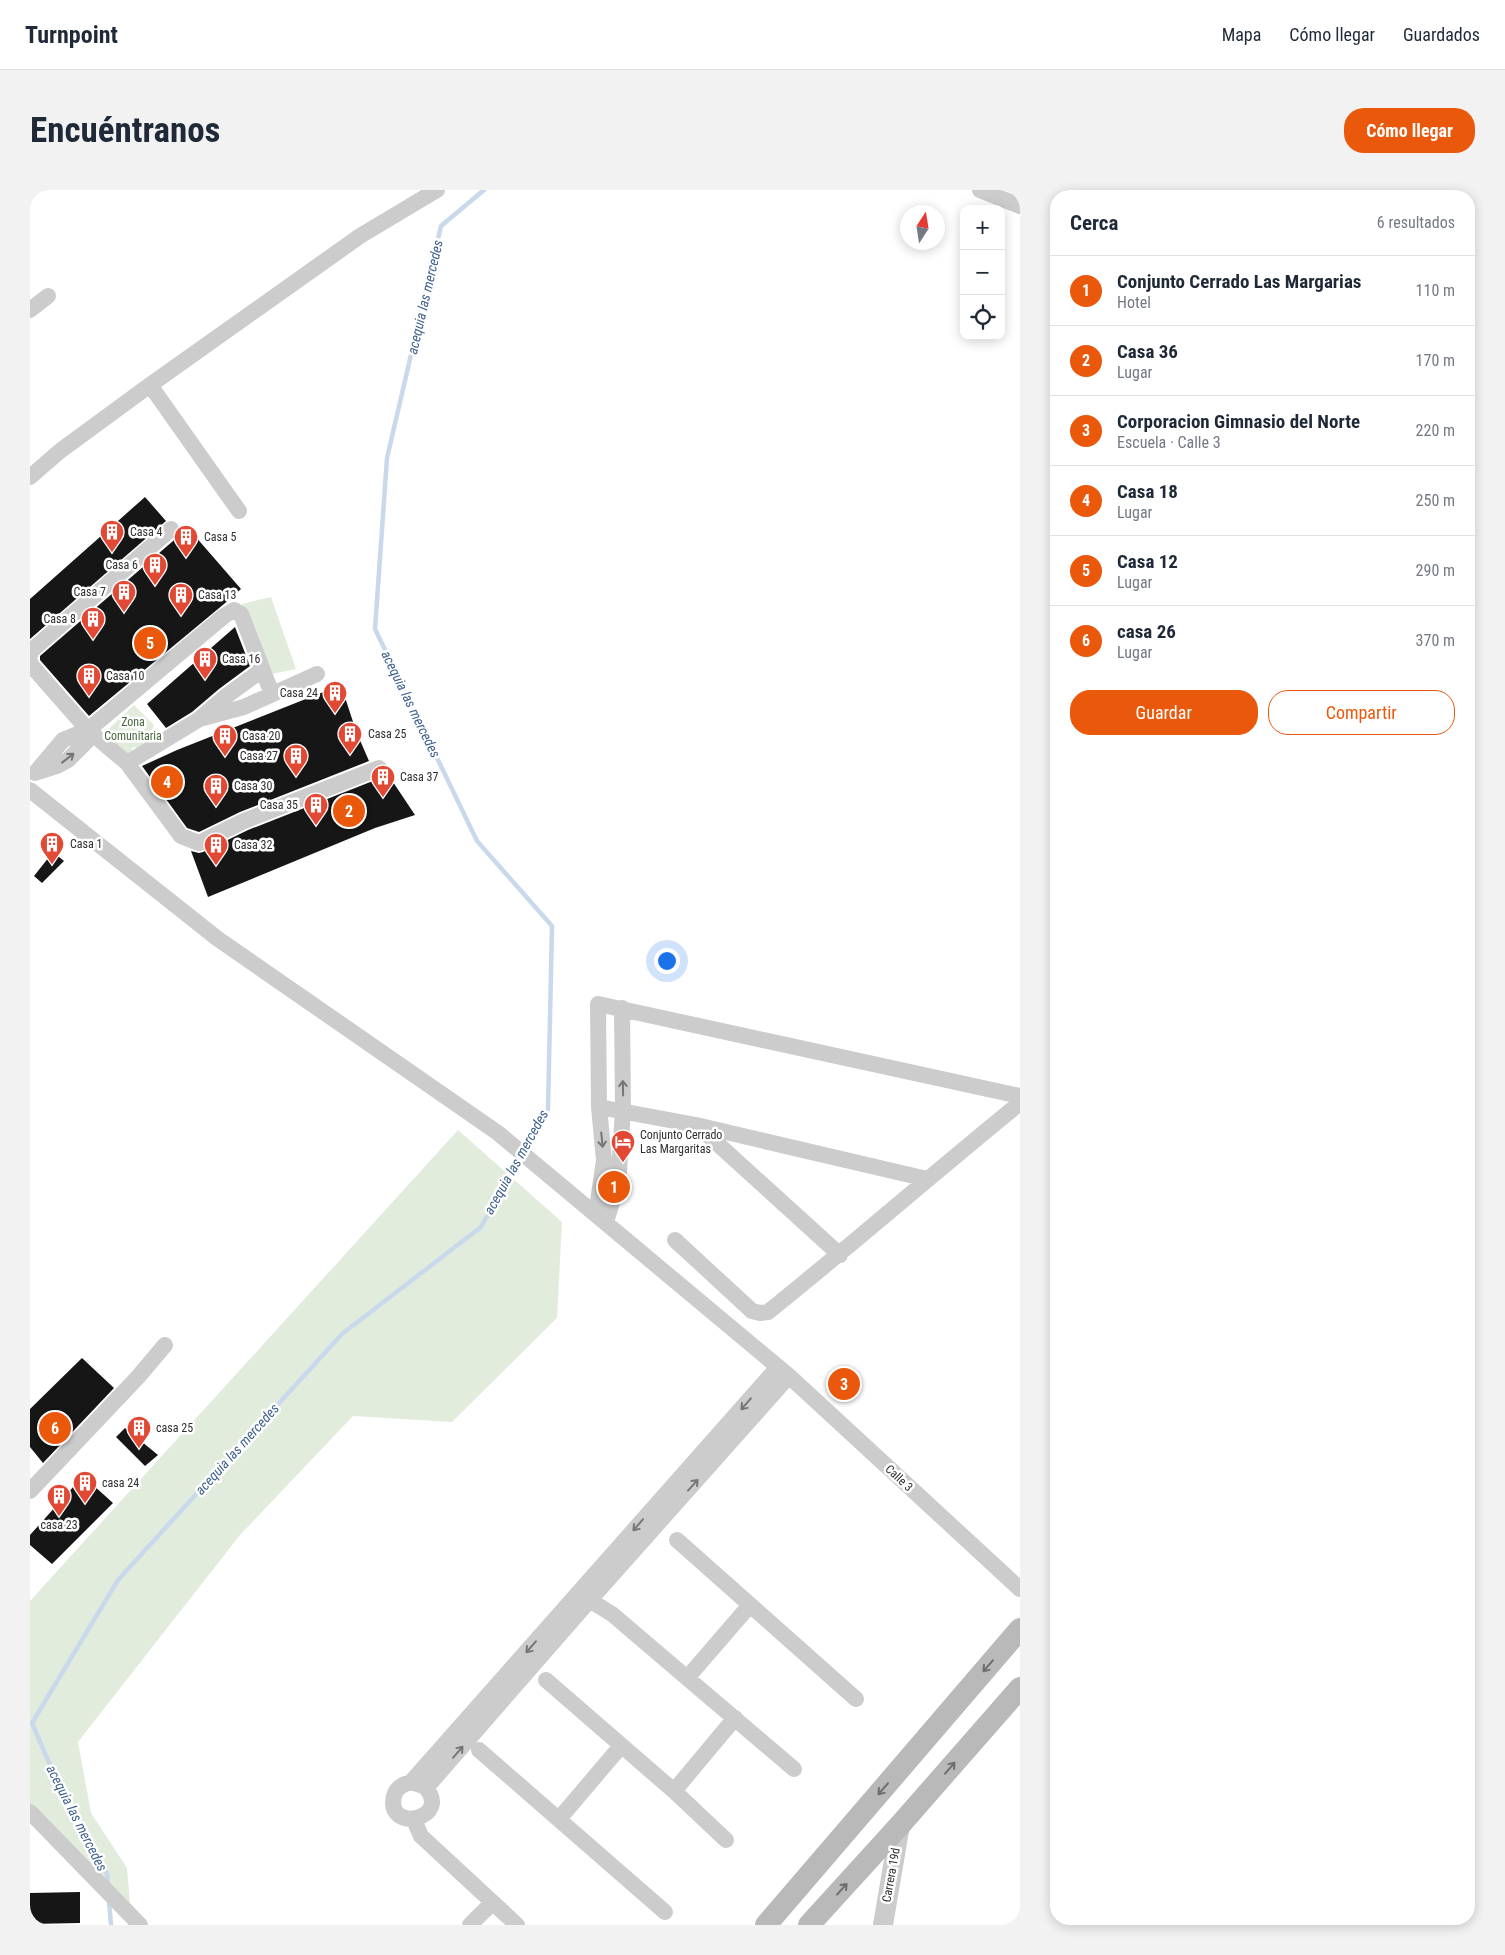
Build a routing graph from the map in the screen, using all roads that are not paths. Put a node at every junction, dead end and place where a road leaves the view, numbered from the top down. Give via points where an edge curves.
1 (437, 190) edge
2 (980, 190) edge
3 (1020, 206) edge
4 (48, 296) dead end
5 (30, 310) edge
6 (150, 385) junction
7 (30, 477) edge
8 (239, 511) dead end
9 (171, 529) dead end
10 (30, 655) edge
11 (30, 660) edge
12 (262, 670) junction
13 (317, 674) dead end
14 (272, 694) junction
15 (198, 720) junction
16 (91, 732) junction
17 (127, 763) junction
18 (379, 768) dead end
19 (33, 774) edge
20 (30, 790) edge
21 (622, 1008) junction
22 (1020, 1096) edge
23 (1020, 1103) edge
24 (599, 1107) junction
25 (623, 1110) junction
26 (696, 1125) junction
27 (927, 1179) junction
28 (601, 1218) junction
29 (675, 1240) dead end
30 (840, 1254) junction
31 (165, 1345) dead end
32 (784, 1372) junction
33 (31, 1489) edge
34 (677, 1540) dead end
35 (1020, 1589) edge
36 (588, 1592) junction
37 (750, 1606) junction
38 (1020, 1628) edge
39 (687, 1678) junction
40 (546, 1680) dead end
41 (1020, 1688) edge
42 (856, 1699) dead end
43 (735, 1718) junction
44 (621, 1746) junction
45 (480, 1750) dead end
46 (794, 1769) dead end
47 (419, 1785) junction
48 (674, 1791) junction
49 (30, 1812) edge
50 (419, 1818) junction
51 (559, 1819) junction
52 (900, 1825) junction
53 (726, 1840) dead end
54 (492, 1903) junction
55 (665, 1912) dead end
56 (140, 1925) edge
57 (470, 1925) edge
58 (517, 1925) edge
59 (766, 1925) edge
60 (809, 1925) edge
61 (883, 1925) edge

1 - 6 street via 360,236
2 - 3 street
4 - 5 street
6 - 7 street
6 - 8 street
9 - 10 street
11 - 16 street
12 - 14 street
12 - 15 street
12 - 16 street via 241,614 234,610
13 - 14 street
14 - 15 street via 244,707
15 - 17 street
16 - 17 street
16 - 19 street via 63,740
17 - 18 street via 181,836 199,843 244,821
20 - 28 street, Calle 3 via 218,938 498,1134
21 - 22 street
21 - 24 street via 598,1004
25 -> 21 street
23 - 27 street
24 - 25 street
24 -> 28 street via 604,1160
25 - 26 street
25 - 28 street via 617,1186
26 - 27 street
26 - 30 street
27 - 30 street
28 - 32 street, Calle 3
29 - 30 street via 752,1311 760,1314 768,1312
31 - 33 street
32 - 35 street, Calle 3
32 - 36 street
34 - 37 street
36 - 39 street
36 - 47 street
37 - 39 street
37 - 42 street
38 -> 59 main road
39 - 43 street
40 - 44 street
52 -> 41 main road
43 - 46 street
43 - 48 street
44 - 48 street
44 - 51 street
45 - 51 street
47 - 50 street via 431,1798 431,1803
47 - 50 street via 398,1788 393,1802 404,1818
48 - 53 street
49 - 56 street
50 - 54 street via 421,1836
51 - 55 street
60 -> 52 main road
52 - 61 street, Carrera 19d
54 - 57 street
54 - 58 street

